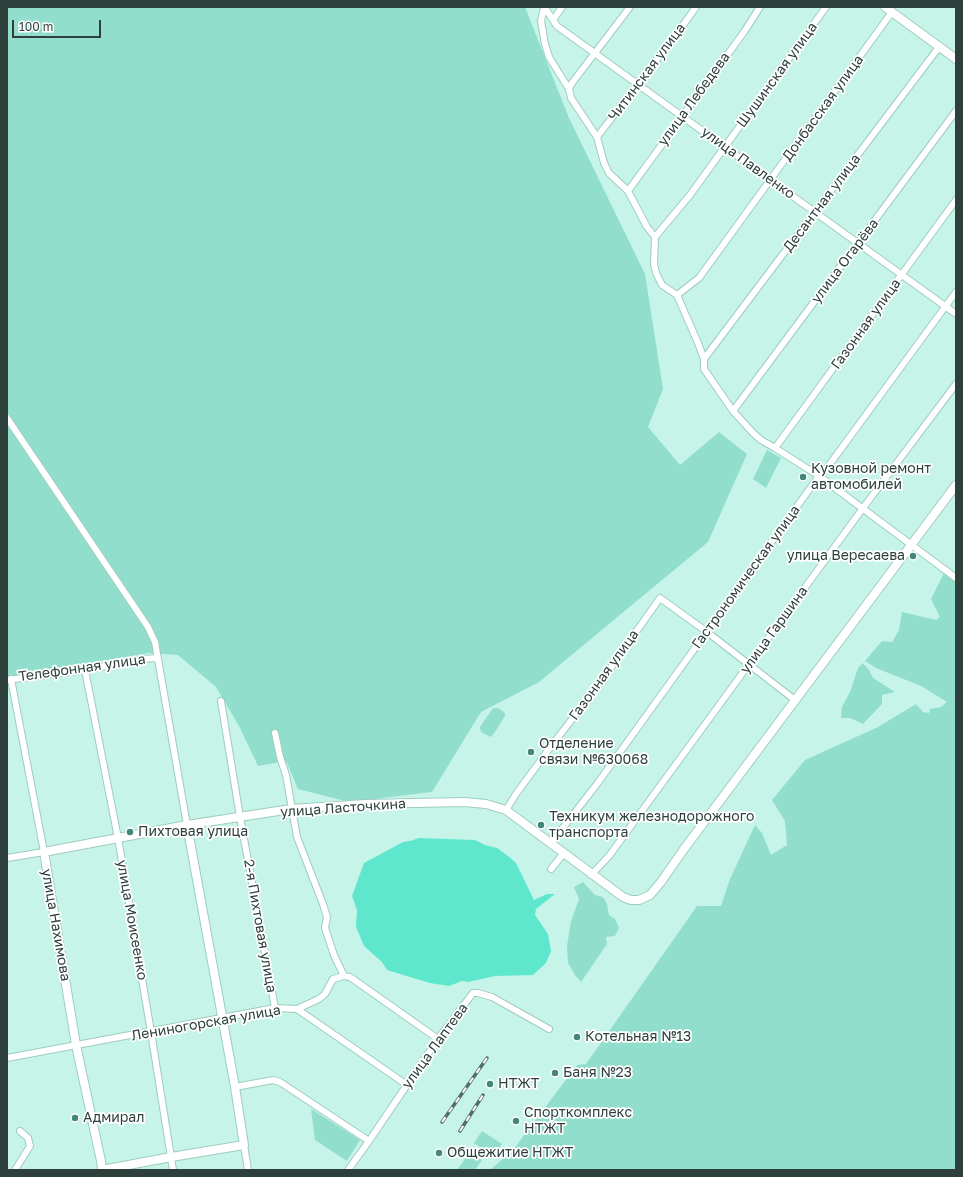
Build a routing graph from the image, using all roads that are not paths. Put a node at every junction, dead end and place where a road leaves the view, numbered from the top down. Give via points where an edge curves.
1 (544, 7) edge
2 (562, 7) edge
3 (630, 7) edge
4 (696, 7) edge
5 (760, 7) edge
6 (826, 7) edge
7 (888, 10) edge
8 (553, 20) junction
9 (939, 47) junction
10 (595, 53) junction
11 (956, 59) edge
12 (638, 84) junction
13 (569, 90) junction
14 (956, 111) edge
15 (682, 116) junction
16 (597, 137) junction
17 (725, 146) junction
18 (771, 179) junction
19 (628, 191) junction
20 (956, 200) edge
21 (815, 211) junction
22 (654, 237) junction
23 (858, 243) junction
24 (902, 274) junction
25 (956, 292) edge
26 (677, 295) junction
27 (946, 306) junction
28 (956, 314) edge
29 (704, 359) junction
30 (956, 384) edge
31 (733, 411) junction
32 (7, 418) edge
33 (775, 448) junction
34 (819, 476) junction
35 (956, 485) edge
36 (863, 508) junction
37 (912, 544) junction
38 (956, 578) edge
39 (707, 632) junction
40 (158, 658) junction
41 (749, 665) junction
42 (85, 670) junction
43 (9, 679) edge
44 (795, 700) junction
45 (221, 701) dead end
46 (275, 733) dead end
47 (291, 809) junction
48 (506, 810) junction
49 (240, 816) junction
50 (188, 826) junction
51 (118, 838) junction
52 (551, 843) junction
53 (44, 852) junction
54 (564, 853) junction
55 (7, 858) edge
56 (551, 869) dead end
57 (591, 875) junction
58 (344, 976) junction
59 (275, 1008) junction
60 (297, 1009) junction
61 (222, 1018) junction
62 (549, 1029) dead end
63 (151, 1032) junction
64 (438, 1039) junction
65 (76, 1045) junction
66 (7, 1058) edge
67 (407, 1085) junction
68 (235, 1087) junction
69 (20, 1131) dead end
70 (369, 1141) junction
71 (244, 1145) junction
72 (171, 1157) junction
73 (15, 1170) edge
74 (102, 1170) edge
75 (173, 1170) edge
76 (248, 1170) edge
77 (348, 1170) edge

1 - 8 street, улица Павленко
1 - 13 street via 542,21 545,44 549,57
2 - 8 street
3 - 10 street
4 - 12 street, Читинская улица
5 - 15 street, улица Лебедева
6 - 17 street, Шушинская улица
7 - 9 street
7 - 18 street, Донбасская улица
8 - 10 street, улица Павленко via 557,26
9 - 11 street
9 - 21 street, Десантная улица
10 - 12 street, улица Павленко
10 - 13 street
12 - 15 street, улица Павленко
12 - 16 street, Читинская улица
13 - 16 street via 571,98
14 - 23 street, улица Огарёва
15 - 17 street, улица Павленко
15 - 19 street, улица Лебедева
16 - 19 street via 606,168
17 - 18 street, улица Павленко
17 - 22 street, Шушинская улица via 690,195
18 - 21 street, улица Павленко
18 - 26 street, Донбасская улица via 699,278
19 - 22 street
20 - 24 street, Газонная улица
21 - 23 street, улица Павленко
21 - 29 street, Десантная улица
22 - 26 street via 656,273 662,285
23 - 24 street, улица Павленко
23 - 31 street, улица Огарёва
24 - 27 street, улица Павленко
24 - 33 street, Газонная улица
25 - 27 street, Гастрономическая улица
26 - 29 street
27 - 28 street, улица Павленко
27 - 34 street, Гастрономическая улица
29 - 31 street via 704,369
30 - 36 street, улица Гаршина
31 - 33 street via 753,433
32 - 40 street via 148,627 155,642
33 - 34 street
34 - 36 street
34 - 39 street, Гастрономическая улица
35 - 37 street
36 - 37 street
36 - 41 street, улица Гаршина
37 - 38 street
37 - 44 street
39 - 41 street
39 - 48 street, Газонная улица via 660,598
39 - 52 street, Гастрономическая улица
40 - 42 street, Телефонная улица
40 - 50 street
41 - 44 street
41 - 57 street, улица Гаршина via 609,856
42 - 43 street, Телефонная улица
42 - 51 street, улица Моисеенко
43 - 53 street, улица Нахимова
44 - 57 street, улица Ласточкина via 650,895 639,900 622,897
45 - 49 street, 2-я Пихтовая улица
46 - 47 street via 286,775
47 - 48 street, улица Ласточкина via 464,802 486,804
47 - 49 street, улица Ласточкина
47 - 58 street via 297,836 324,904 327,917 325,928
48 - 52 street, улица Ласточкина
49 - 50 street, улица Ласточкина
49 - 59 street, 2-я Пихтовая улица
50 - 51 street, улица Ласточкина
50 - 61 street
51 - 53 street, улица Ласточкина
51 - 63 street, улица Моисеенко
52 - 54 street, улица Ласточкина
53 - 55 street, улица Ласточкина
53 - 65 street, улица Нахимова
54 - 56 street
54 - 57 street, улица Ласточкина
58 - 60 street via 333,979 325,994 319,999
58 - 64 street via 350,977
59 - 60 street, Лениногорская улица
59 - 61 street, Лениногорская улица
60 - 67 street, Лениногорская улица
61 - 63 street, Лениногорская улица
61 - 68 street
62 - 64 street, улица Лаптева via 492,997 473,993
63 - 65 street, Лениногорская улица
63 - 72 street, улица Моисеенко
64 - 67 street, улица Лаптева
65 - 66 street, Лениногорская улица
65 - 74 street, улица Нахимова
67 - 70 street, улица Лаптева
68 - 70 street via 273,1080 280,1082
68 - 71 street
69 - 73 street via 28,1138 30,1146
70 - 77 street, улица Лаптева
71 - 72 street
71 - 76 street
72 - 74 street
72 - 75 street, улица Моисеенко

